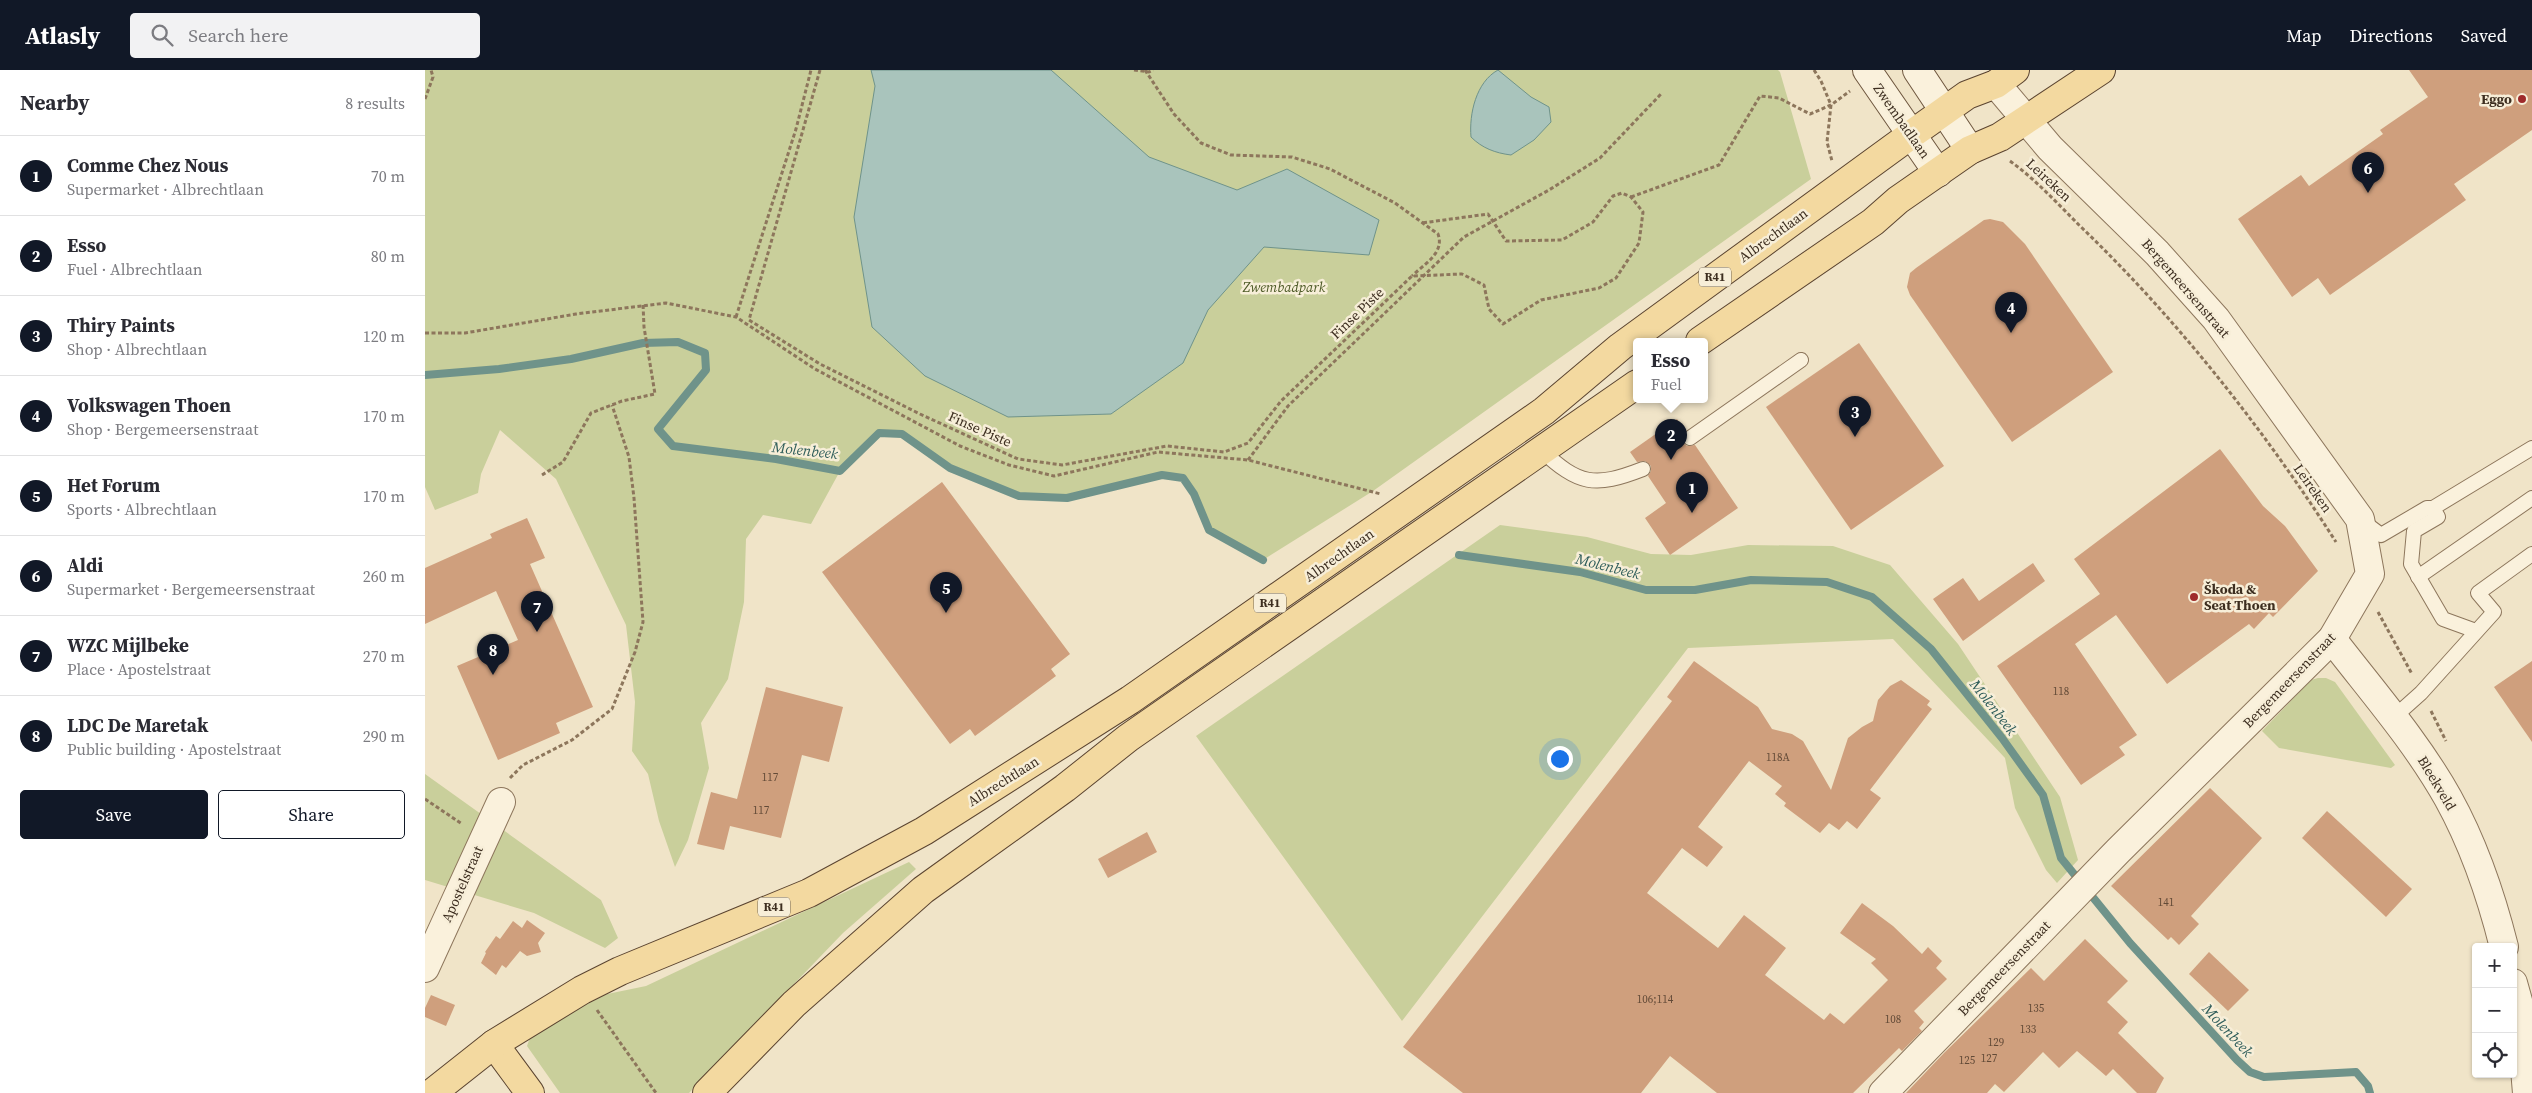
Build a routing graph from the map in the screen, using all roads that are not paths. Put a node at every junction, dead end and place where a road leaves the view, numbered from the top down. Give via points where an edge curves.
1 (1867, 70) edge
2 (1917, 70) edge
3 (2101, 70) edge
4 (2006, 77) edge
5 (1945, 111) junction
6 (2025, 119) junction
7 (1912, 134) junction
8 (1970, 150) junction
9 (1938, 173) junction
10 (1704, 338) edge
11 (1801, 360) dead end
12 (1633, 387) edge
13 (1690, 438) dead end
14 (2532, 448) edge
15 (1541, 450) junction
16 (1643, 469) dead end
17 (2532, 498) edge
18 (2433, 508) junction
19 (2360, 520) junction
20 (2532, 554) edge
21 (2418, 576) junction
22 (2477, 631) junction
23 (2332, 639) junction
24 (2393, 718) junction
25 (501, 802) road end
26 (2503, 943) edge
27 (425, 968) edge
28 (2514, 988) edge
29 (494, 1044) junction
30 (713, 1087) edge
31 (432, 1093) edge
32 (530, 1093) edge
33 (1883, 1093) edge
34 (2527, 1093) edge

1 - 7 street, Zwembadlaan
2 - 5 street
3 - 6 main road
4 - 5 main road, Albrechtlaan / R41 via 1967,95
4 - 6 street, Bergemeersenstraat
5 - 7 main road, Albrechtlaan / R41
5 - 8 street
6 - 8 main road via 1999,137
6 - 19 street, Bergemeersenstraat via 2049,148 2157,252 2216,319
7 - 9 street, Zwembadlaan
7 - 29 main road, Albrechtlaan / R41 via 1620,347 1544,411 1130,700 924,831 809,893 620,971 582,990
8 - 9 main road
9 - 10 main road via 1898,200 1873,222
11 - 13 lane
12 - 15 main road, Albrechtlaan / R41
14 - 18 lane
15 - 16 lane via 1559,467 1578,478 1598,482
15 - 30 main road, Albrechtlaan / R41 via 1140,730 923,890 794,1004
17 - 21 lane
18 - 19 lane via 2427,508 2381,535
18 - 21 lane via 2438,518 2414,532 2411,564
19 - 23 street, Bergemeersenstraat via 2370,574
20 - 22 lane via 2478,593 2494,612
21 - 22 lane via 2443,619
22 - 24 lane via 2421,693
23 - 24 street, Bleekveld
23 - 33 street, Bergemeersenstraat via 2097,872
24 - 26 street, Bleekveld via 2432,772 2463,827 2495,910
25 - 27 street, Apostelstraat
28 - 34 street via 2520,1008
29 - 31 main road, R41
29 - 32 main road

